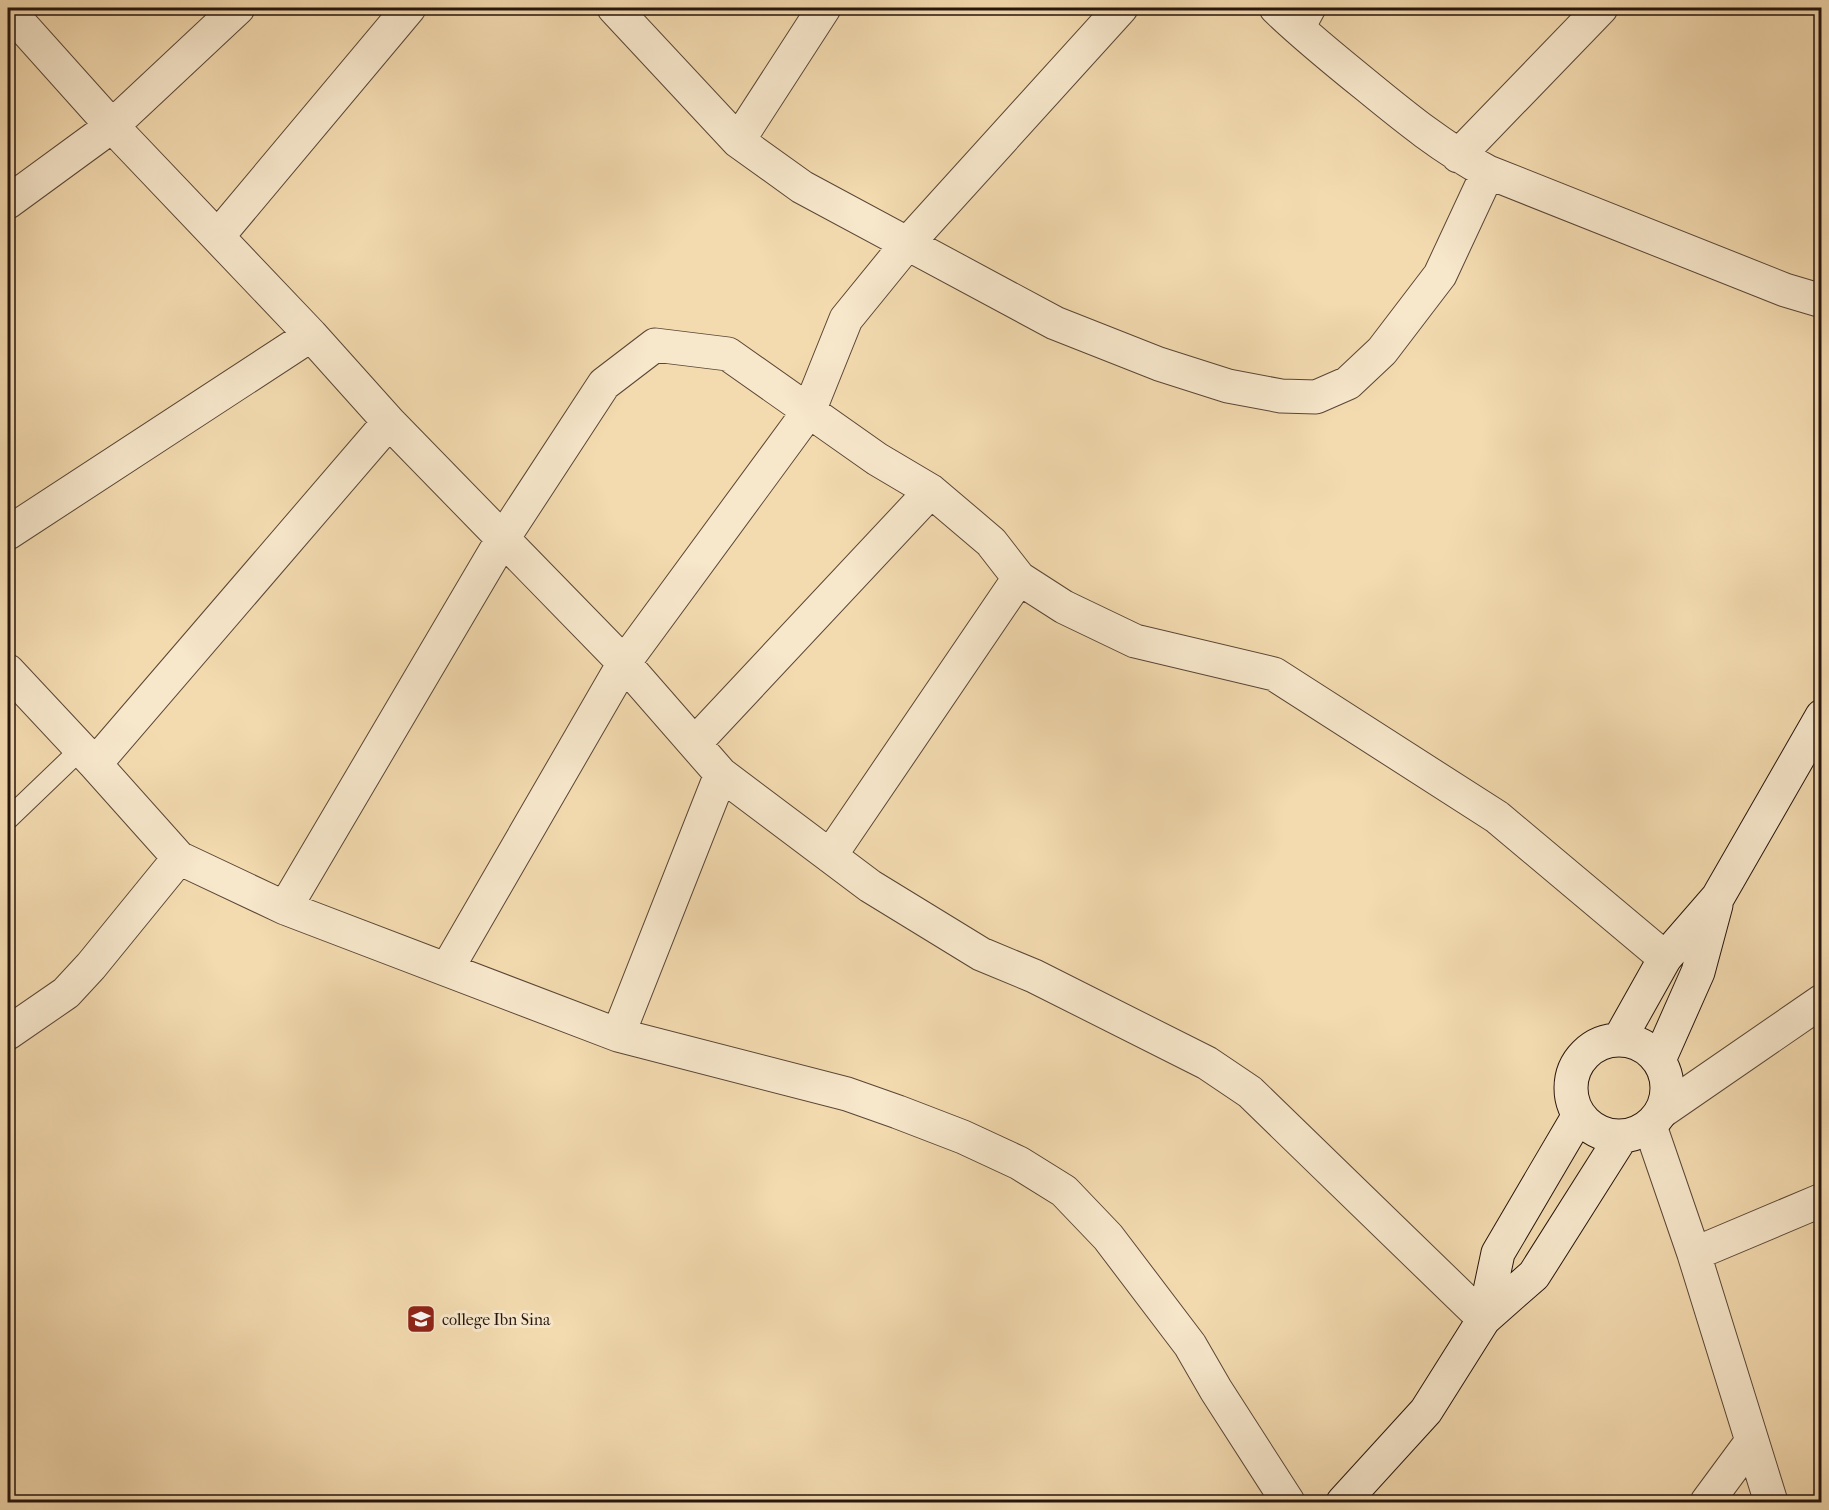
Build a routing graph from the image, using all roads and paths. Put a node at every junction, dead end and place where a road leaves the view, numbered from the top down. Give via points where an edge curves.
1 (238, 8) edge
2 (410, 8) edge
3 (614, 8) edge
4 (824, 8) edge
5 (1121, 8) edge
6 (1276, 8) edge
7 (1601, 8) edge
8 (8, 10) edge
9 (1309, 21) edge
10 (112, 126) junction
11 (738, 141) junction
12 (1458, 156) junction
13 (1488, 172) junction
14 (8, 202) edge
15 (218, 236) junction
16 (907, 244) junction
17 (1821, 301) edge
18 (311, 335) junction
19 (809, 411) junction
20 (389, 422) junction
21 (931, 491) junction
22 (8, 533) edge
23 (502, 540) junction
24 (1019, 578) junction
25 (624, 663) junction
26 (8, 671) edge
27 (1821, 716) edge
28 (695, 743) junction
29 (88, 756) junction
30 (721, 774) junction
31 (8, 819) edge
32 (830, 856) junction
33 (179, 858) junction
34 (1718, 897) junction
35 (285, 908) junction
36 (1665, 958) junction
37 (447, 969) junction
38 (1821, 1001) edge
39 (8, 1033) edge
40 (618, 1035) junction
41 (1619, 1040) junction
42 (1659, 1060) junction
43 (1579, 1115) junction
44 (1644, 1124) junction
45 (1821, 1200) edge
46 (1694, 1254) junction
47 (1484, 1319) junction
48 (1752, 1441) junction
49 (1288, 1503) edge
50 (1343, 1503) edge
51 (1707, 1503) edge
52 (1771, 1503) edge

1 - 10 street
2 - 15 street
3 - 11 street
4 - 11 street
5 - 16 street
6 - 9 street
7 - 12 street
8 - 10 street
9 - 12 street via 1405,117
10 - 14 street
10 - 15 street
11 - 16 street via 802,187
12 - 13 street
13 - 16 street via 1440,275 1382,351 1348,383 1316,397 1281,396 1228,386 1159,364 1055,323
13 - 17 street via 1785,291
15 - 18 street
16 - 19 street via 846,319
18 - 20 street
18 - 22 street
19 - 21 street
19 - 23 street via 728,354 655,345 604,384
19 - 25 street
20 - 23 street
20 - 29 street
21 - 24 street via 991,542
21 - 28 street
23 - 25 street
23 - 35 street
24 - 32 street
24 - 36 street via 1064,607 1135,641 1274,674 1497,817
25 - 28 street
25 - 37 street
26 - 29 street
27 - 34 street
28 - 30 street
29 - 31 lane
29 - 33 street
30 - 32 street
30 - 40 street
32 - 47 street via 870,886 981,954 1034,976 1208,1063 1250,1092
33 - 35 street
33 - 39 street via 66,993
34 - 36 street
34 - 42 street via 1698,972
35 - 37 street
36 - 41 street
37 - 40 street
38 - 44 street
40 - 49 street via 847,1094 963,1137 1019,1163 1064,1191 1108,1237 1190,1345
41 - 42 street via 1641,1045
41 - 43 street via 1602,1042 1576,1065 1572,1099
42 - 44 street via 1666,1077 1667,1095
43 - 44 street via 1598,1131
43 - 47 street via 1498,1253
44 - 46 street
44 - 47 street via 1534,1275
45 - 46 street
46 - 48 street
47 - 50 street via 1426,1411
48 - 51 street
48 - 52 street

